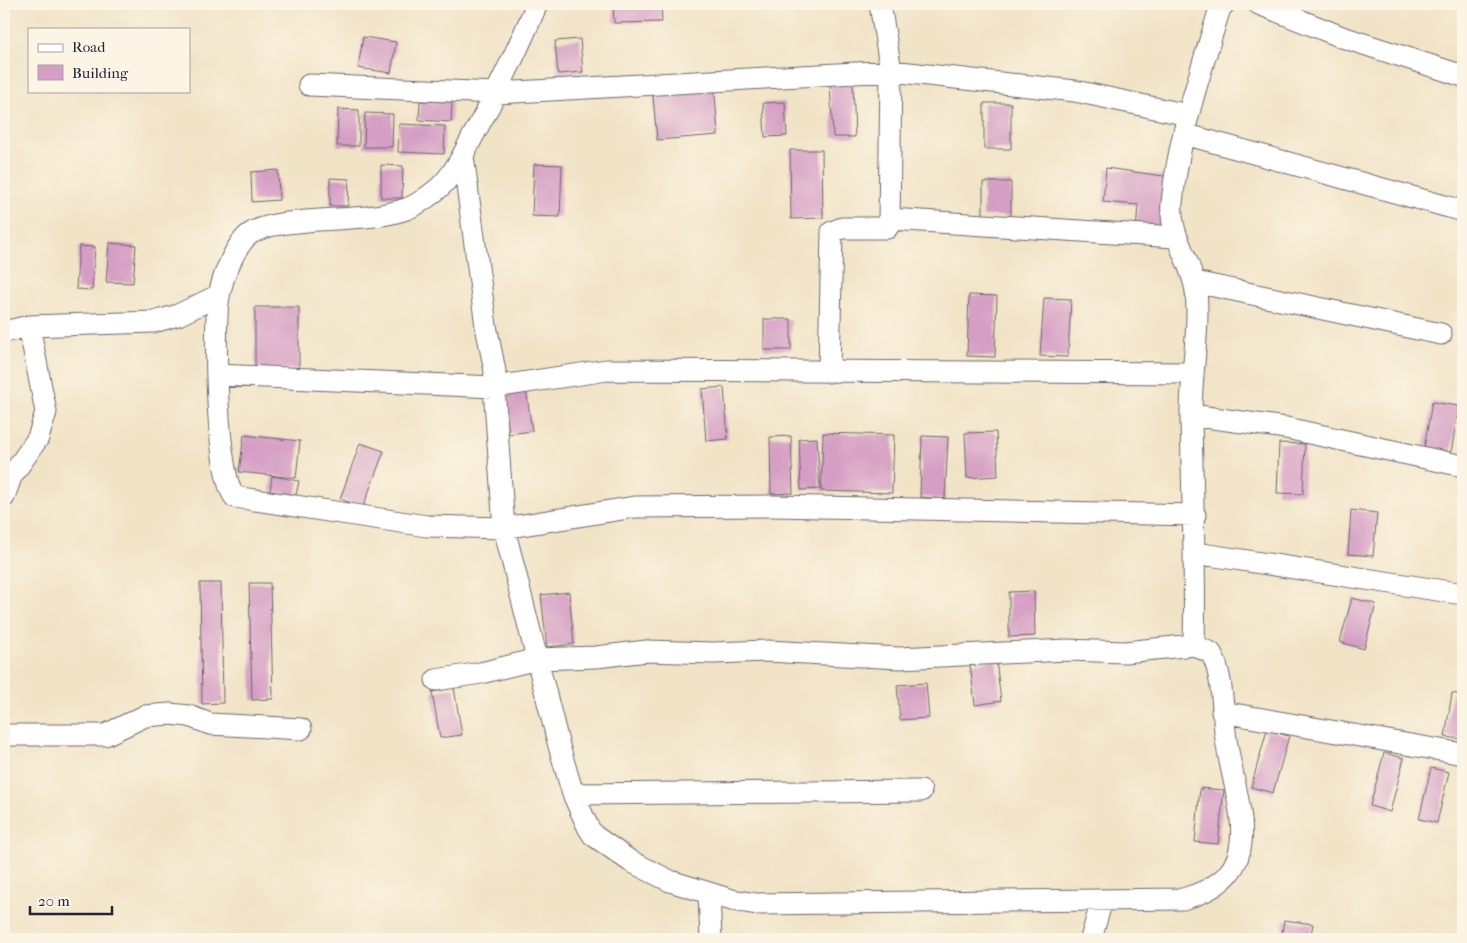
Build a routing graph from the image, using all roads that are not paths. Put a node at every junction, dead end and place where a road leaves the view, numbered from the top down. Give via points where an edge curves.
1 (537, 4) edge
2 (880, 4) edge
3 (1224, 4) edge
4 (1258, 4) edge
5 (891, 71) junction
6 (1463, 76) edge
7 (309, 85) dead end
8 (496, 93) junction
9 (1186, 125) junction
10 (462, 156) junction
11 (1463, 211) edge
12 (890, 219) junction
13 (1175, 237) junction
14 (1195, 282) junction
15 (219, 295) junction
16 (29, 326) junction
17 (4, 332) edge
18 (1441, 334) dead end
19 (829, 372) junction
20 (1192, 373) junction
21 (217, 375) junction
22 (494, 387) junction
23 (1191, 415) junction
24 (1463, 466) edge
25 (4, 497) edge
26 (1195, 515) junction
27 (504, 528) junction
28 (1196, 553) junction
29 (1463, 594) edge
30 (1194, 645) junction
31 (536, 659) junction
32 (436, 680) dead end
33 (1222, 712) junction
34 (301, 729) dead end
35 (4, 735) edge
36 (1463, 754) edge
37 (921, 791) dead end
38 (574, 794) junction
39 (709, 894) junction
40 (1102, 900) junction
41 (711, 939) edge
42 (1091, 939) edge

1 - 8 street
2 - 5 street
3 - 9 street via 1220,8
4 - 6 street via 1342,37
5 - 8 street
5 - 9 street via 1075,91
5 - 12 street
7 - 8 street
8 - 10 street
9 - 11 street
9 - 13 street via 1172,202 1171,221
10 - 15 street via 441,186 407,209 368,216 275,224 254,232 238,246
10 - 22 street via 495,371
12 - 13 street
12 - 19 street via 887,228 842,228 832,232
13 - 14 street
14 - 18 street
14 - 20 street via 1196,350
15 - 16 street via 178,315 154,322
15 - 21 street
16 - 17 street
16 - 25 street via 46,412 38,438 11,477
19 - 20 street
19 - 22 street via 607,370
20 - 23 street
21 - 22 street
21 - 27 street via 226,480 230,494 235,498 428,526
22 - 27 street
23 - 24 street via 1286,428
23 - 26 street
26 - 27 street via 773,506 636,507
26 - 28 street
27 - 31 street
28 - 29 street
28 - 30 street
30 - 31 street via 1125,652 1067,650 899,658 767,651 647,651
30 - 33 street via 1211,653 1216,661
31 - 32 street
31 - 38 street
33 - 36 street
33 - 40 street via 1243,822 1241,851 1231,872 1204,894 1184,899
34 - 35 street via 210,724 170,714 145,716 105,735
37 - 38 street
38 - 39 street via 588,827 605,844 670,881
39 - 40 street via 757,904
39 - 41 street
40 - 42 street

